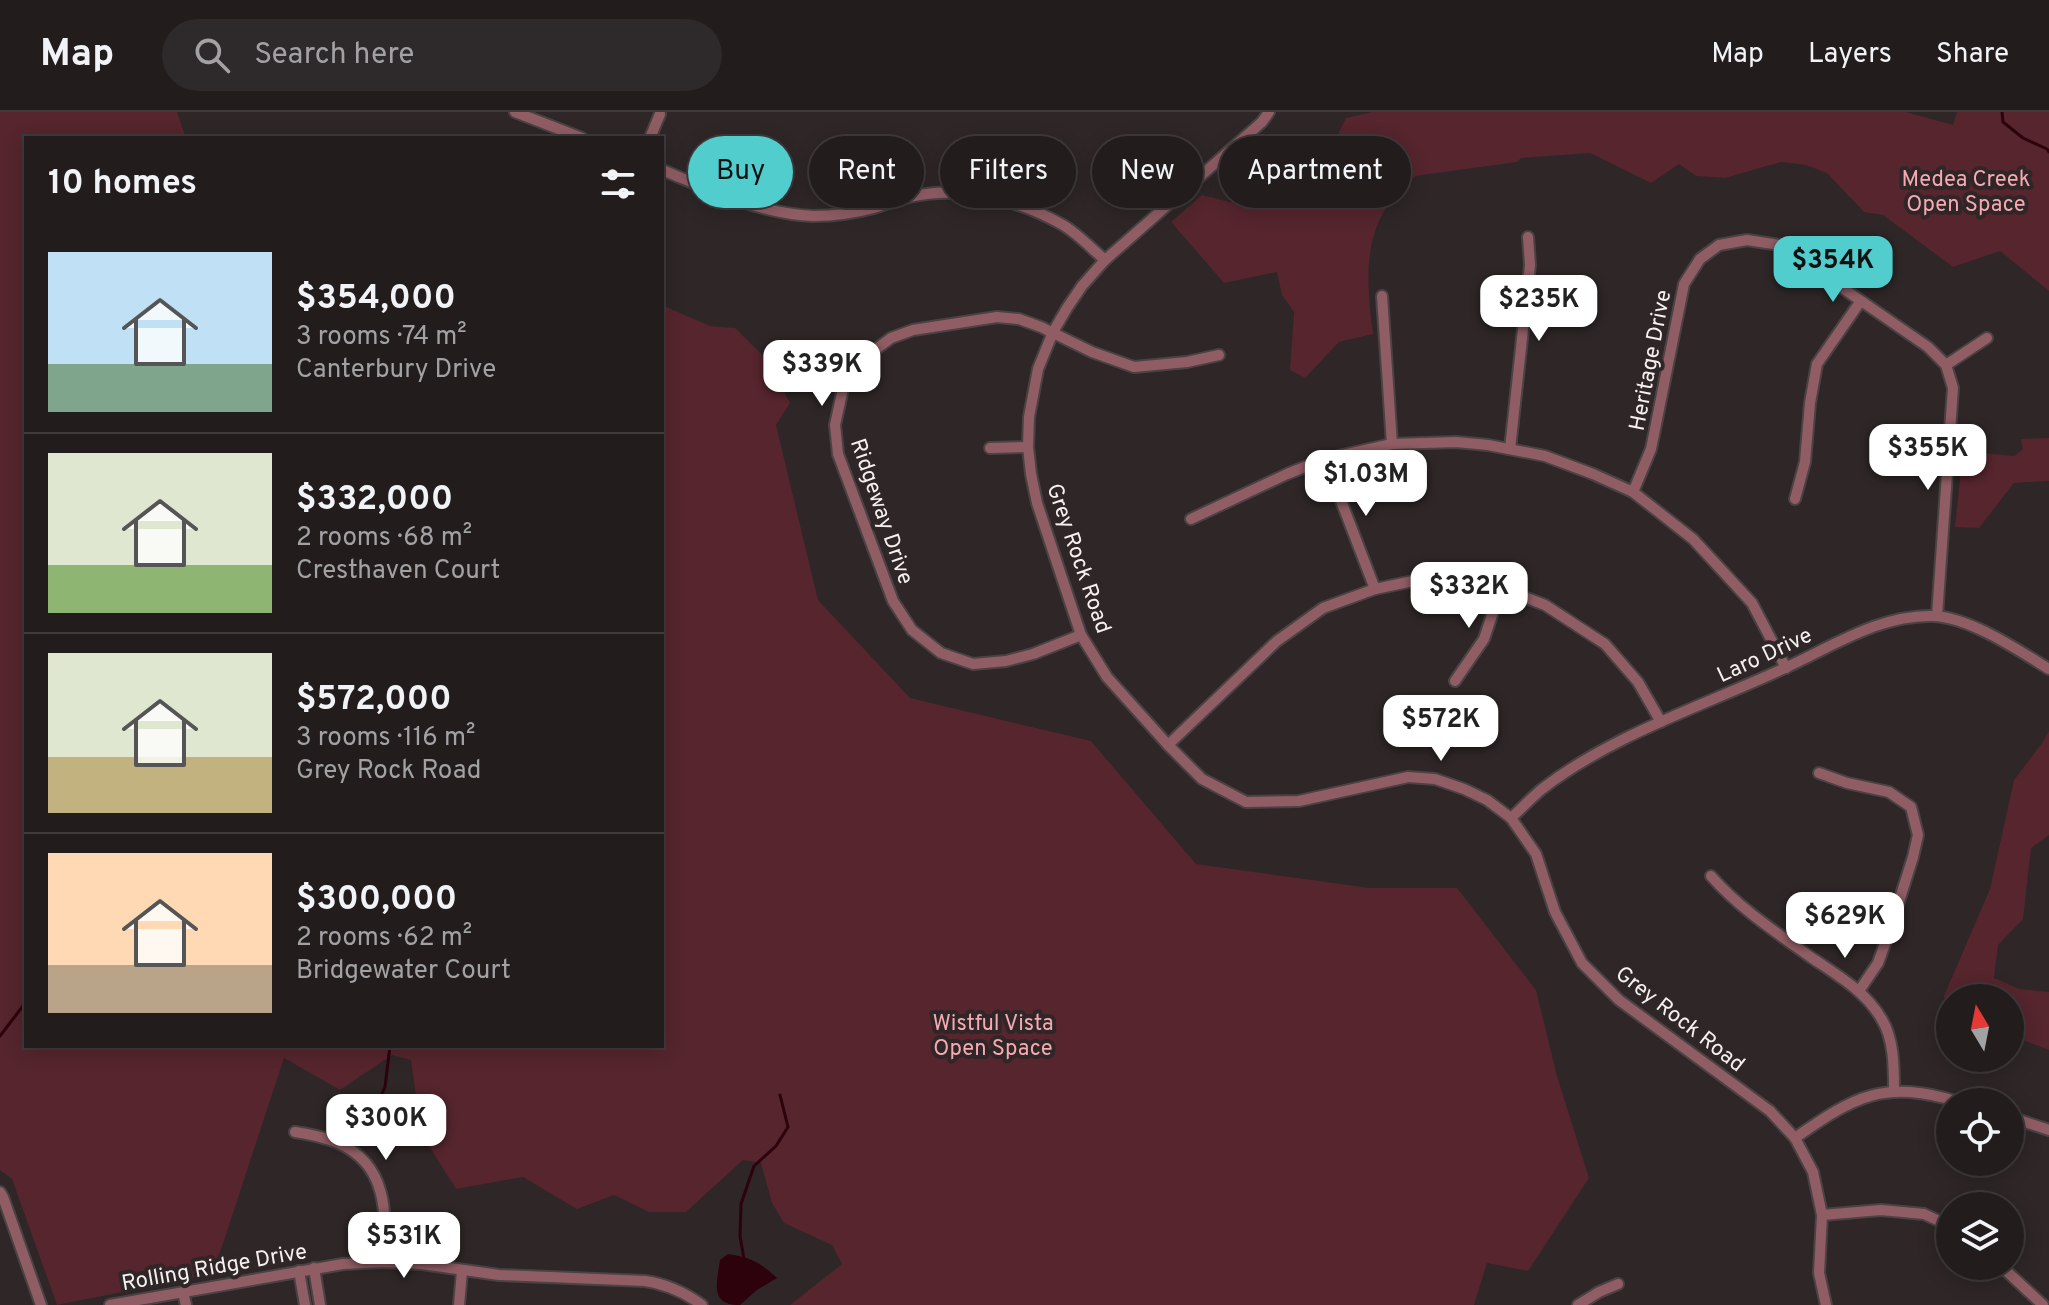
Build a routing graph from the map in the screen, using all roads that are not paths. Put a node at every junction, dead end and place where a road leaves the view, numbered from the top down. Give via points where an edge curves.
1 (515, 112) edge
2 (1269, 112) edge
3 (660, 114) dead end
4 (577, 136) edge
5 (651, 136) edge
6 (664, 171) edge
7 (1528, 237) dead end
8 (1105, 260) junction
9 (1382, 296) dead end
10 (1860, 302) junction
11 (1053, 332) junction
12 (1987, 338) dead end
13 (1219, 355) dead end
14 (1946, 365) junction
15 (1392, 444) junction
16 (1028, 447) junction
17 (990, 448) dead end
18 (1510, 449) junction
19 (1325, 459) junction
20 (1633, 492) junction
21 (1795, 499) dead end
22 (1191, 519) dead end
23 (1501, 588) junction
24 (1375, 589) junction
25 (1937, 616) junction
26 (1081, 635) junction
27 (1786, 668) junction
28 (2049, 669) edge
29 (1455, 681) dead end
30 (1661, 722) junction
31 (1168, 745) junction
32 (1819, 773) dead end
33 (1511, 818) junction
34 (1711, 876) dead end
35 (1859, 991) junction
36 (1894, 1090) junction
37 (1936, 1096) edge
38 (2024, 1122) edge
39 (2049, 1130) edge
40 (295, 1132) dead end
41 (1795, 1138) junction
42 (0, 1192) edge
43 (1822, 1215) junction
44 (1936, 1220) edge
45 (384, 1262) junction
46 (314, 1268) junction
47 (299, 1271) junction
48 (462, 1271) junction
49 (2016, 1280) edge
50 (1618, 1284) dead end
51 (183, 1292) junction
52 (41, 1305) edge
53 (110, 1305) edge
54 (186, 1305) edge
55 (305, 1305) edge
56 (320, 1305) edge
57 (459, 1305) edge
58 (702, 1305) edge
59 (1578, 1305) edge
60 (1826, 1305) edge
61 (2043, 1305) edge

1 - 4 street
2 - 8 street, Grey Rock Road
3 - 5 street
6 - 8 street via 751,205 798,215 851,213 943,192 991,197 1065,226
7 - 18 street via 1530,265
8 - 11 street, Grey Rock Road
9 - 15 street
10 - 14 street
10 - 20 street, Heritage Drive via 1780,245 1747,240 1719,245 1700,259 1684,284 1651,449
10 - 21 street via 1817,364
11 - 13 street, Ridgeway Drive via 1134,367
11 - 16 street, Grey Rock Road via 1033,391
11 - 26 street, Ridgeway Drive via 997,317 891,338 863,359 844,384 835,425 838,454 887,586 912,630 941,653 973,664 1033,654
12 - 14 street
14 - 25 street via 1953,388
15 - 18 street via 1456,442
15 - 19 street
16 - 17 street
16 - 26 street, Grey Rock Road via 1037,503
18 - 20 street via 1545,456
19 - 22 street
19 - 24 street
20 - 27 street via 1693,539 1752,603
23 - 24 street via 1413,581
23 - 29 street via 1484,639
23 - 30 street via 1545,605 1605,644 1638,682
24 - 31 street via 1323,608 1277,641
25 - 27 street, Laro Drive via 1875,626
25 - 28 street, Laro Drive via 1979,628
26 - 31 street, Grey Rock Road via 1107,677
27 - 30 street, Laro Drive
30 - 33 street, Laro Drive via 1579,765
31 - 33 street, Grey Rock Road via 1202,779 1246,802 1299,801 1408,777 1464,789
32 - 35 street via 1889,792 1911,807 1918,835 1878,963
33 - 41 street, Grey Rock Road via 1536,854 1555,912 1582,963 1619,1000 1770,1111
34 - 35 street via 1726,894
35 - 36 street via 1883,1020 1894,1056
36 - 37 street
36 - 41 street via 1859,1098
38 - 39 street
40 - 45 street via 339,1143 366,1162 385,1208
41 - 43 street, Grey Rock Road via 1813,1172
42 - 52 street
43 - 44 street via 1881,1210
43 - 60 street, Grey Rock Road via 1819,1273
45 - 46 street, Rolling Ridge Drive
45 - 48 street, Rolling Ridge Drive
46 - 47 street, Rolling Ridge Drive
46 - 56 street
47 - 51 street, Rolling Ridge Drive
47 - 55 street
48 - 57 street
48 - 58 street, Rolling Ridge Drive via 645,1281 679,1290
49 - 61 street
50 - 59 street
51 - 53 street, Rolling Ridge Drive
51 - 54 street

